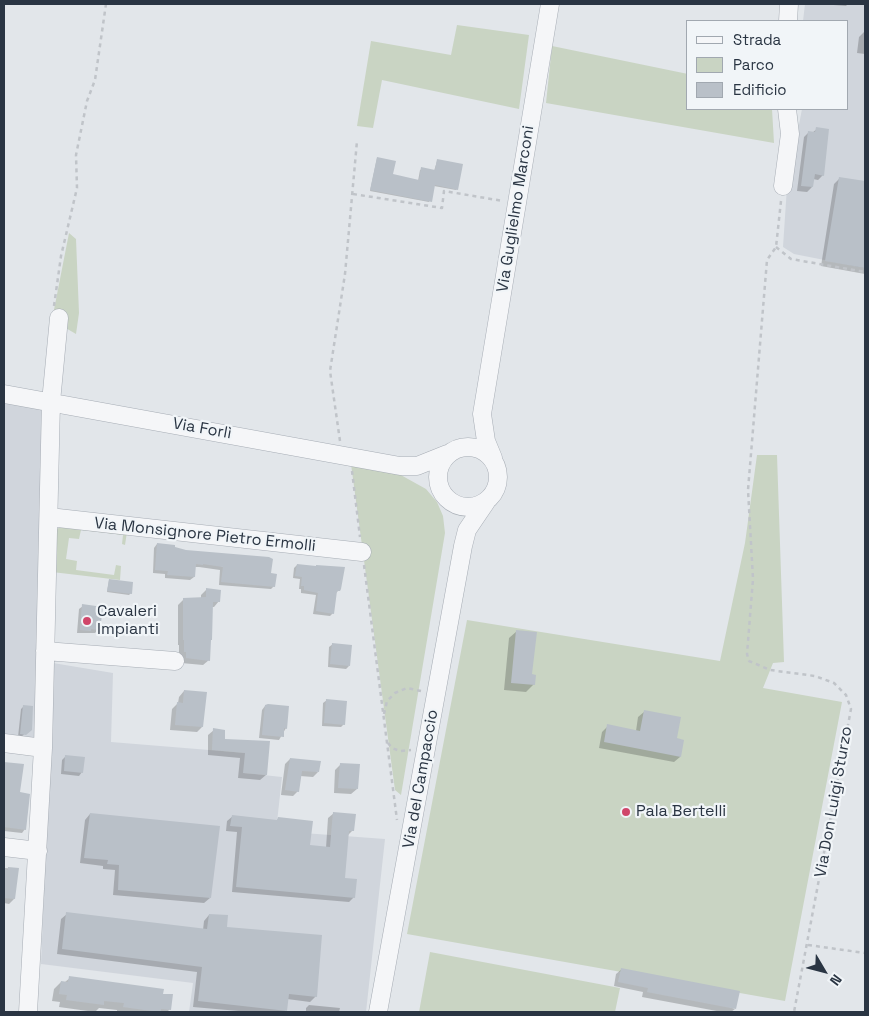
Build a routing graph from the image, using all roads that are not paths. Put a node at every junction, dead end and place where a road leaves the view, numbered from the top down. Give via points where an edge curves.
1 (550, 4) edge
2 (789, 4) edge
3 (788, 20) edge
4 (787, 110) edge
5 (783, 186) road end
6 (59, 318) road end
7 (4, 394) edge
8 (51, 402) junction
9 (482, 414) junction
10 (452, 452) junction
11 (492, 458) junction
12 (400, 466) junction
13 (445, 496) junction
14 (486, 502) junction
15 (48, 517) junction
16 (463, 546) junction
17 (362, 552) road end
18 (45, 652) junction
19 (175, 661) dead end
20 (4, 743) edge
21 (43, 748) junction
22 (4, 847) edge
23 (38, 851) junction
24 (28, 1012) edge
25 (378, 1012) edge

1 - 9 street, Via Guglielmo Marconi
2 - 3 street
4 - 5 street via 790,134
6 - 8 street
7 - 8 street, Via Forlì
8 - 12 street, Via Forlì
8 - 15 street
9 - 10 street, Via Guglielmo Marconi via 468,440
9 - 11 street, Via Guglielmo Marconi via 482,427
10 - 11 street via 466,446 476,447
10 - 12 street, Via Forlì via 417,466
10 - 13 street via 441,463 438,472 438,483
11 - 14 street via 499,476 493,495
12 - 13 street, Via Forlì via 415,472
13 - 14 street via 457,505 467,507
13 - 16 street, Via del Campaccio via 462,530
14 - 16 street, Via del Campaccio via 467,530
15 - 17 street, Via Monsignore Pietro Ermolli
15 - 18 street
16 - 25 street, Via del Campaccio
18 - 19 street
18 - 21 street
20 - 21 street
21 - 23 street
22 - 23 street
23 - 24 street

